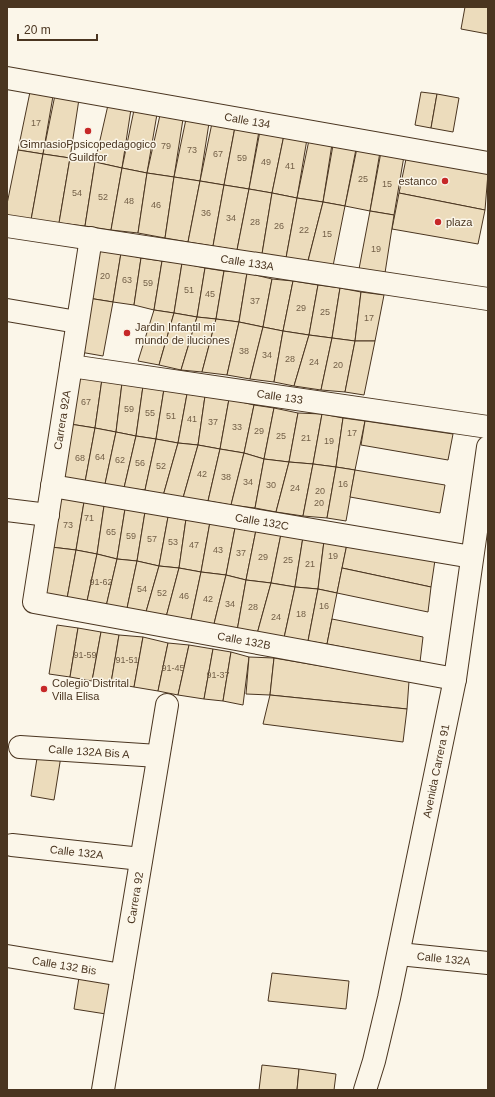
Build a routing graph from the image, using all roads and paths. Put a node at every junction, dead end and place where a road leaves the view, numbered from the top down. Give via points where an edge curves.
1 (7, 78) edge
2 (488, 163) edge
3 (7, 226) edge
4 (91, 238) junction
5 (488, 299) edge
6 (7, 310) edge
7 (77, 322) junction
8 (71, 366) junction
9 (488, 427) edge
10 (488, 447) edge
11 (52, 486) junction
12 (7, 510) edge
13 (48, 515) junction
14 (472, 557) junction
15 (34, 602) joint
16 (455, 679) junction
17 (167, 705) dead end
18 (20, 747) dead end
19 (158, 756) junction
20 (12, 846) dead end
21 (141, 859) junction
22 (399, 954) junction
23 (7, 956) edge
24 (488, 963) edge
25 (122, 975) junction
26 (103, 1090) edge
27 (365, 1090) edge

1 - 2 street, Calle 134
3 - 4 street, Calle 133A
4 - 5 street, Calle 133A
4 - 7 street, Carrera 92A
6 - 7 street
7 - 8 street, Carrera 92A
8 - 9 street, Calle 133
8 - 11 street, Carrera 92A
10 - 14 street, Avenida Carrera 91
11 - 13 street, Carrera 92A
11 - 14 street, Calle 132C
12 - 13 street
13 - 15 street, Carrera 92A
14 - 16 street, Avenida Carrera 91
15 - 16 street, Calle 132B
16 - 22 street, Avenida Carrera 91
17 - 19 street, Carrera 92
18 - 19 street, Calle 132A Bis A
19 - 21 street, Carrera 92
20 - 21 street, Calle 132A
21 - 25 street, Carrera 92
22 - 24 street, Calle 132A
22 - 27 street, Avenida Carrera 91
23 - 25 street, Calle 132 Bis
25 - 26 street, Carrera 92

